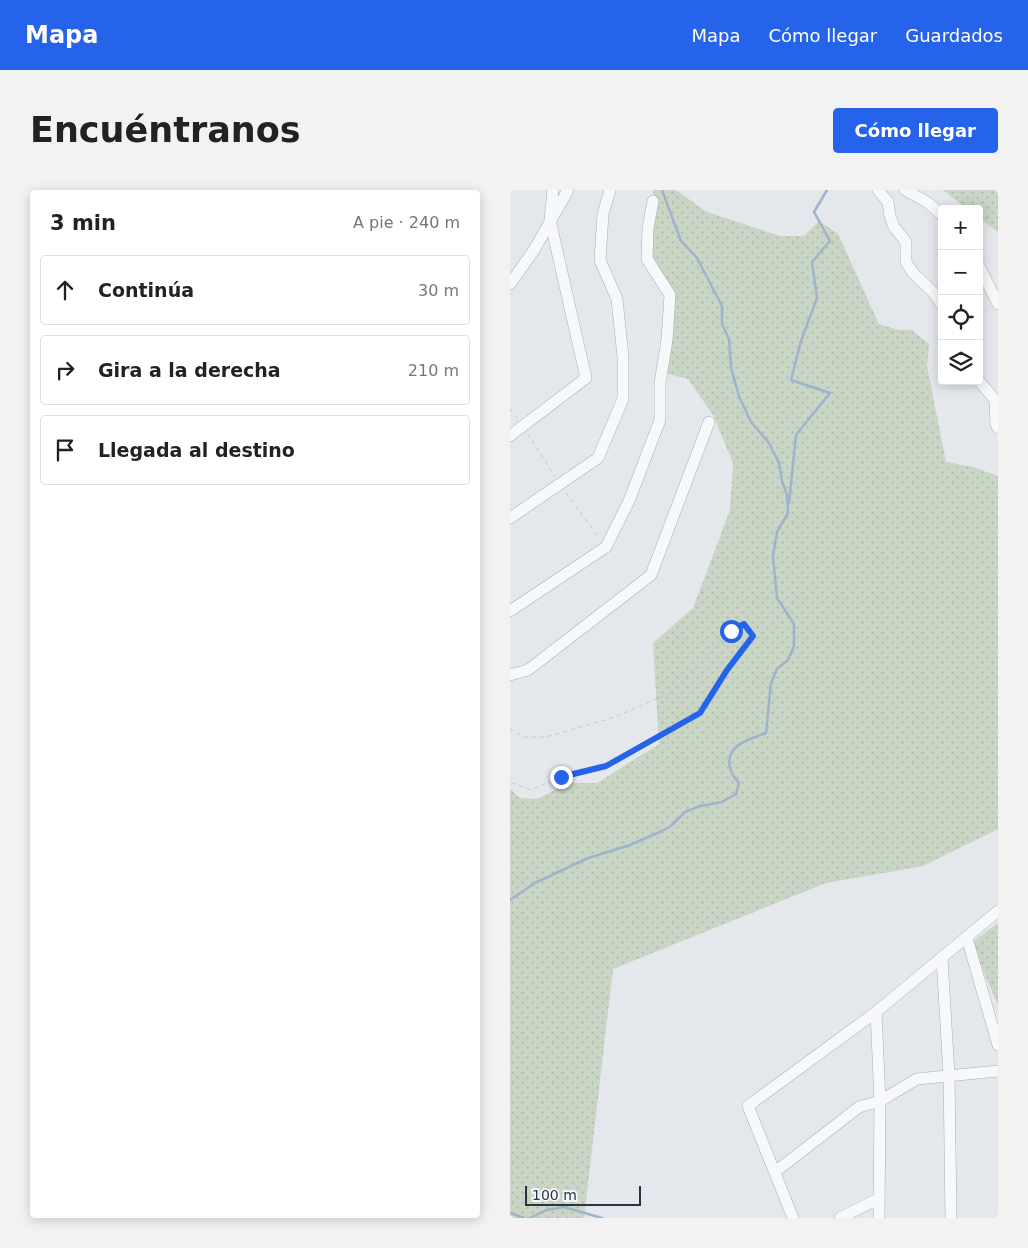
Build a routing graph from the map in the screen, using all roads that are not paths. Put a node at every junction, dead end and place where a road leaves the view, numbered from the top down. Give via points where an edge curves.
1 (553, 190) edge
2 (568, 190) edge
3 (610, 190) edge
4 (878, 190) edge
5 (905, 190) edge
6 (653, 201) dead end
7 (938, 212) edge
8 (550, 220) junction
9 (983, 274) edge
10 (510, 284) edge
11 (938, 299) edge
12 (998, 304) edge
13 (982, 385) edge
14 (709, 422) dead end
15 (998, 428) edge
16 (510, 436) edge
17 (510, 518) edge
18 (510, 612) edge
19 (510, 674) edge
20 (998, 911) edge
21 (967, 938) junction
22 (942, 958) junction
23 (876, 1012) junction
24 (998, 1045) edge
25 (998, 1071) edge
26 (949, 1075) junction
27 (880, 1101) junction
28 (775, 1172) junction
29 (878, 1198) junction
30 (793, 1218) edge
31 (840, 1218) edge
32 (879, 1218) edge
33 (951, 1218) edge

1 - 8 street
2 - 8 street
3 - 17 street via 603,214 600,260 617,299 623,399 598,458
4 - 11 street via 888,202 894,227 906,242 906,262
5 - 7 street
6 - 18 street via 646,259 670,295 660,383 660,420 629,501 606,547
8 - 10 street
8 - 16 street via 586,378
9 - 12 street
13 - 15 street via 995,400
14 - 19 street via 651,575 528,670
20 - 21 street
21 - 22 street
21 - 24 street
22 - 23 street
22 - 26 street
23 - 27 street
23 - 28 street via 748,1106
25 - 26 street
26 - 27 street via 917,1078
26 - 33 street
27 - 28 street via 859,1107
27 - 29 street
28 - 30 street
29 - 31 street
29 - 32 street

